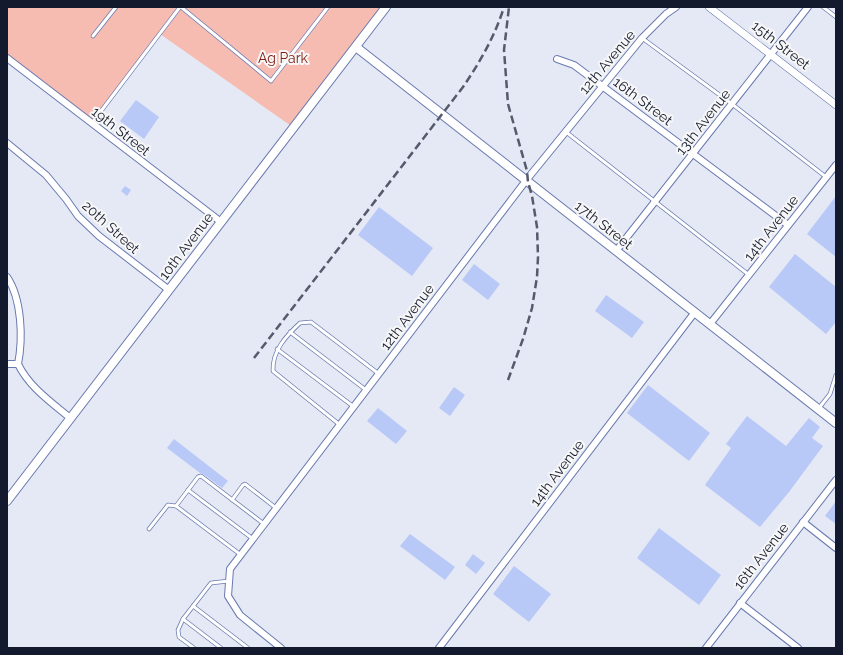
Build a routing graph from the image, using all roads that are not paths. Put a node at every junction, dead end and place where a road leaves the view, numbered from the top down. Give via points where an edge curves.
1 (116, 7) edge
2 (180, 7) edge
3 (328, 7) edge
4 (386, 7) edge
5 (676, 7) edge
6 (709, 7) edge
7 (808, 7) edge
8 (823, 7) edge
9 (836, 17) edge
10 (93, 36) dead end
11 (642, 38) junction
12 (356, 47) junction
13 (771, 54) junction
14 (7, 58) edge
15 (556, 59) dead end
16 (602, 86) junction
17 (732, 104) junction
18 (836, 104) edge
19 (92, 123) junction
20 (565, 132) junction
21 (7, 143) edge
22 (693, 154) junction
23 (836, 165) edge
24 (826, 177) junction
25 (526, 180) junction
26 (655, 202) junction
27 (221, 222) junction
28 (788, 225) junction
29 (616, 251) junction
30 (749, 275) junction
31 (7, 277) edge
32 (169, 290) junction
33 (695, 312) junction
34 (710, 324) junction
35 (290, 332) junction
36 (277, 349) junction
37 (7, 364) edge
38 (18, 364) junction
39 (379, 374) junction
40 (836, 375) edge
41 (366, 390) junction
42 (354, 407) junction
43 (819, 409) junction
44 (70, 418) junction
45 (836, 423) edge
46 (340, 425) junction
47 (836, 480) edge
48 (188, 490) junction
49 (232, 500) junction
50 (7, 501) edge
51 (176, 506) junction
52 (276, 508) junction
53 (803, 522) junction
54 (264, 524) junction
55 (149, 529) dead end
56 (253, 539) junction
57 (836, 548) edge
58 (241, 555) junction
59 (229, 581) junction
60 (740, 603) junction
61 (193, 606) junction
62 (183, 619) junction
63 (194, 648) edge
64 (221, 648) edge
65 (248, 648) edge
66 (281, 648) edge
67 (439, 648) edge
68 (706, 648) edge
69 (798, 648) edge

1 - 10 lane
2 - 3 lane via 271,81
2 - 19 lane
4 - 12 main road, 10th Avenue
5 - 11 street, 12th Avenue
6 - 13 street, 15th Street
7 - 13 street, 13th Avenue
8 - 9 lane
11 - 16 street, 12th Avenue
11 - 17 lane
12 - 25 main road, 17th Street
12 - 27 main road, 10th Avenue
13 - 17 street, 13th Avenue
13 - 18 street, 15th Street
14 - 19 street, 19th Street
15 - 16 street, 16th Street via 574,65
16 - 20 street, 12th Avenue
16 - 22 street, 16th Street
17 - 22 street, 13th Avenue
17 - 24 lane
19 - 27 street, 19th Street
20 - 25 street, 12th Avenue
20 - 26 lane
21 - 32 street, 20th Street via 46,175 78,216 99,236
22 - 26 street, 13th Avenue
22 - 28 street, 16th Street
23 - 24 street, 14th Avenue
24 - 28 street, 14th Avenue
25 - 29 main road, 17th Street
25 - 39 street, 12th Avenue
26 - 29 street, 13th Avenue
26 - 30 lane
27 - 32 main road, 10th Avenue
28 - 30 street, 14th Avenue
29 - 33 main road, 17th Street
30 - 34 street, 14th Avenue
31 - 38 street via 16,294 19,313
32 - 44 main road, 10th Avenue
33 - 34 main road, 17th Street
33 - 67 street, 14th Avenue
34 - 43 main road, 17th Street
35 - 36 lane
35 - 39 lane via 300,323 311,322
35 - 41 lane
36 - 42 lane
36 - 46 lane via 273,372
37 - 38 street
38 - 44 street via 35,388
39 - 41 street, 12th Avenue
40 - 43 lane via 830,394
41 - 42 street, 12th Avenue
42 - 46 street, 12th Avenue
43 - 45 main road, 17th Street
44 - 50 main road, 10th Avenue
46 - 52 street, 12th Avenue
47 - 53 street, 16th Avenue
48 - 49 lane via 201,476
48 - 51 lane
48 - 56 lane
49 - 52 lane via 245,484
49 - 54 lane
51 - 55 lane via 168,505
51 - 58 lane
52 - 54 street, 12th Avenue
53 - 57 street
53 - 60 street, 16th Avenue
54 - 56 street, 12th Avenue
56 - 58 street, 12th Avenue
58 - 59 street, 12th Avenue via 230,569
59 - 61 lane via 211,583
59 - 66 street, 12th Avenue via 228,596 240,615
60 - 68 street, 16th Avenue
60 - 69 street
61 - 62 lane
61 - 65 lane
62 - 63 lane via 178,630 179,637
62 - 64 lane

